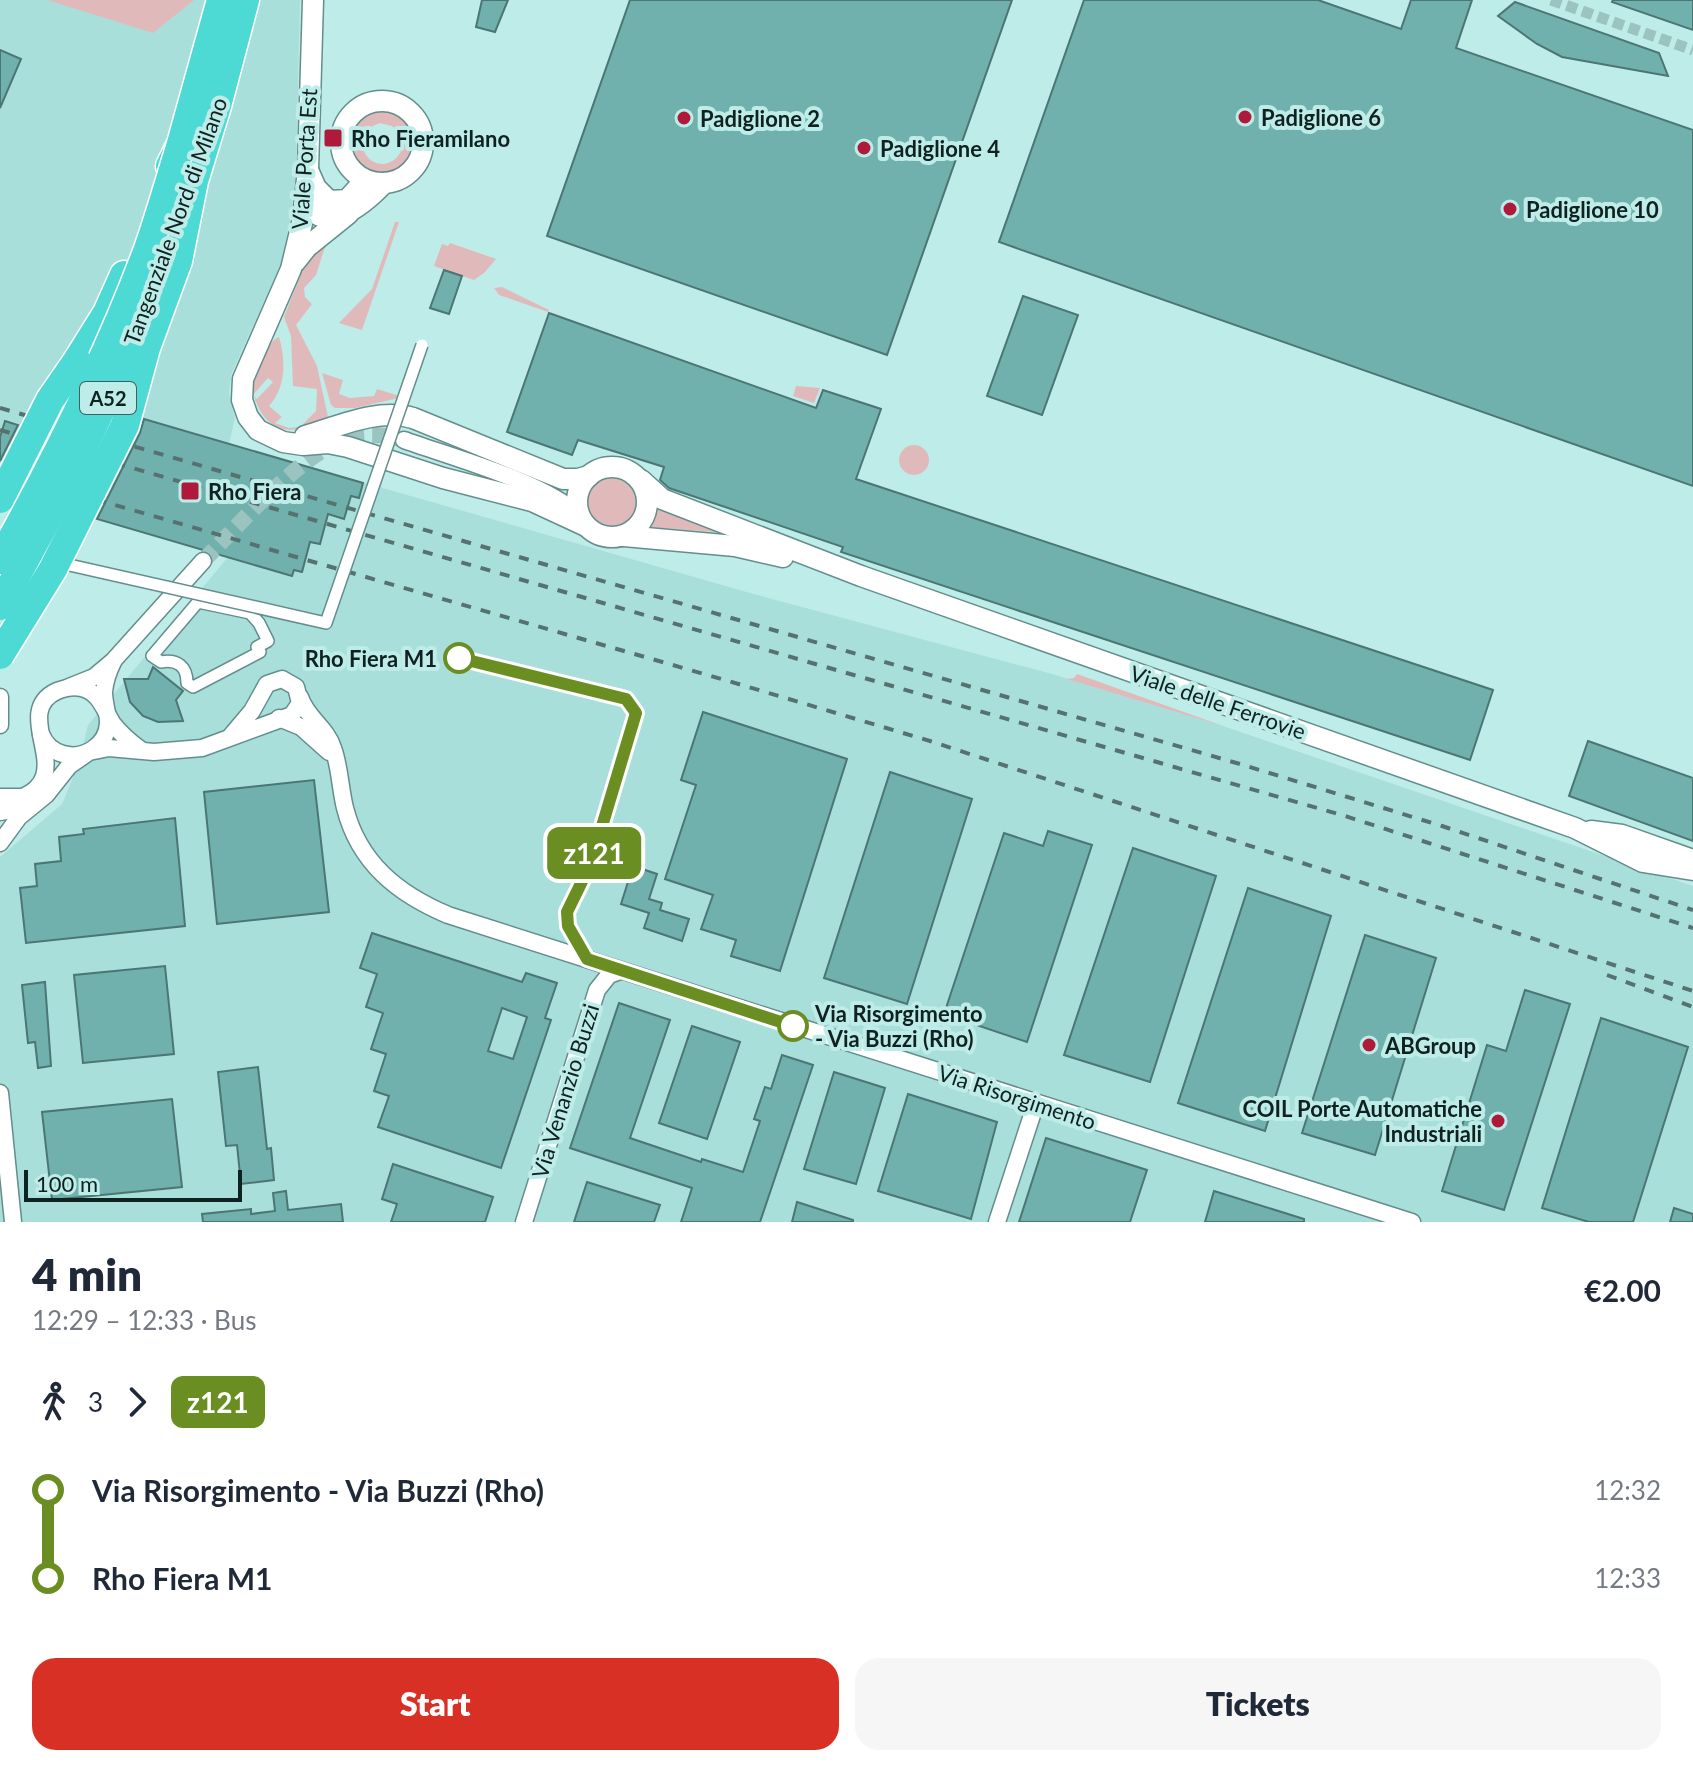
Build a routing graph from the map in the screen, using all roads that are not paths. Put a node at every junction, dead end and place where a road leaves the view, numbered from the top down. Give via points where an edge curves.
1 (221, 0) edge
2 (245, 0) edge
3 (313, 0) edge
4 (181, 144) junction
5 (350, 168) junction
6 (308, 169) junction
7 (194, 181) junction
8 (384, 183) junction
9 (306, 196) junction
10 (350, 212) junction
11 (291, 269) junction
12 (422, 345) dead end
13 (272, 438) junction
14 (404, 440) tunnel mouth
15 (585, 480) junction
16 (641, 480) junction
17 (523, 483) junction
18 (0, 499) edge
19 (583, 522) junction
20 (624, 536) junction
21 (0, 550) edge
22 (0, 560) edge
23 (203, 561) tunnel mouth
24 (861, 576) junction
25 (0, 606) edge
26 (259, 623) joint
27 (0, 655) edge
28 (113, 661) junction
29 (68, 687) junction
30 (262, 692) junction
31 (0, 697) edge
32 (300, 697) junction
33 (107, 713) junction
34 (280, 718) junction
35 (0, 725) edge
36 (40, 732) junction
37 (230, 737) junction
38 (140, 749) junction
39 (89, 752) junction
40 (336, 763) junction
41 (0, 797) edge
42 (34, 805) junction
43 (0, 812) edge
44 (1575, 828) junction
45 (0, 843) edge
46 (1693, 860) edge
47 (1693, 870) edge
48 (620, 971) junction
49 (0, 1093) edge
50 (1036, 1103) junction
51 (13, 1222) edge
52 (524, 1222) edge
53 (997, 1222) edge
54 (1412, 1222) edge

1 - 4 highway, Tangenziale Nord di Milano / A52
2 - 7 highway, Tangenziale Nord di Milano / A52
3 - 6 street, Viale Porta Est
4 - 18 highway, bridge via 107,313 50,400
4 - 22 highway, Tangenziale Nord di Milano / A52, bridge via 148,249 105,352
5 - 6 street via 358,186 350,198 338,202 323,197
5 - 8 street via 367,180
5 - 8 street via 341,143 349,117 368,103 401,105 420,125 423,150 411,172
6 - 9 street, Viale Porta Est
7 - 25 highway, Tangenziale Nord di Milano / A52, bridge via 126,357
7 - 27 highway, bridge via 178,261 125,425 53,569
8 - 10 street
9 - 10 street via 310,208 322,216
9 - 11 street, Viale Porta Est
10 - 11 street via 301,253
11 - 13 street, Viale Porta Est via 241,386 248,417
12 - 21 street, bridge via 326,623
13 - 15 street via 299,437 395,414 563,479
13 - 19 street via 348,447 532,501
14 - 17 street
15 - 16 street via 599,469 622,468
15 - 17 street via 570,490
15 - 19 street via 577,504
16 - 20 street via 647,509 639,526
16 - 24 street, Viale delle Ferrovie via 662,499
17 - 19 street via 567,504
19 - 20 street via 603,537
20 - 24 street, Viale delle Ferrovie via 735,546
23 - 28 street
24 - 44 street, Viale delle Ferrovie
26 - 26 street via 268,641 257,647 260,652 193,687 182,666 152,656 198,602 250,613
28 - 29 street via 94,677
28 - 33 street via 105,681
29 - 33 street via 92,692
29 - 36 street via 44,703
30 - 32 street via 282,679 295,685
30 - 34 street via 264,710
30 - 37 street
31 - 35 street
32 - 34 street via 295,712
32 - 40 street, Via Risorgimento via 331,741
33 - 38 street
33 - 39 street via 103,739
34 - 37 street
34 - 40 street via 308,732
36 - 39 street via 58,753
36 - 41 street via 46,769 42,782 23,797
37 - 38 street via 190,750
38 - 39 street
39 - 42 street
40 - 48 street, Via Risorgimento via 358,844 395,887 448,915
42 - 43 street
42 - 45 street
44 - 46 street, Viale delle Ferrovie via 1622,835
44 - 47 street, Viale delle Ferrovie via 1643,862
48 - 50 street, Via Risorgimento
48 - 52 street, Via Venanzio Buzzi via 597,990
49 - 51 street
50 - 53 street
50 - 54 street, Via Risorgimento

